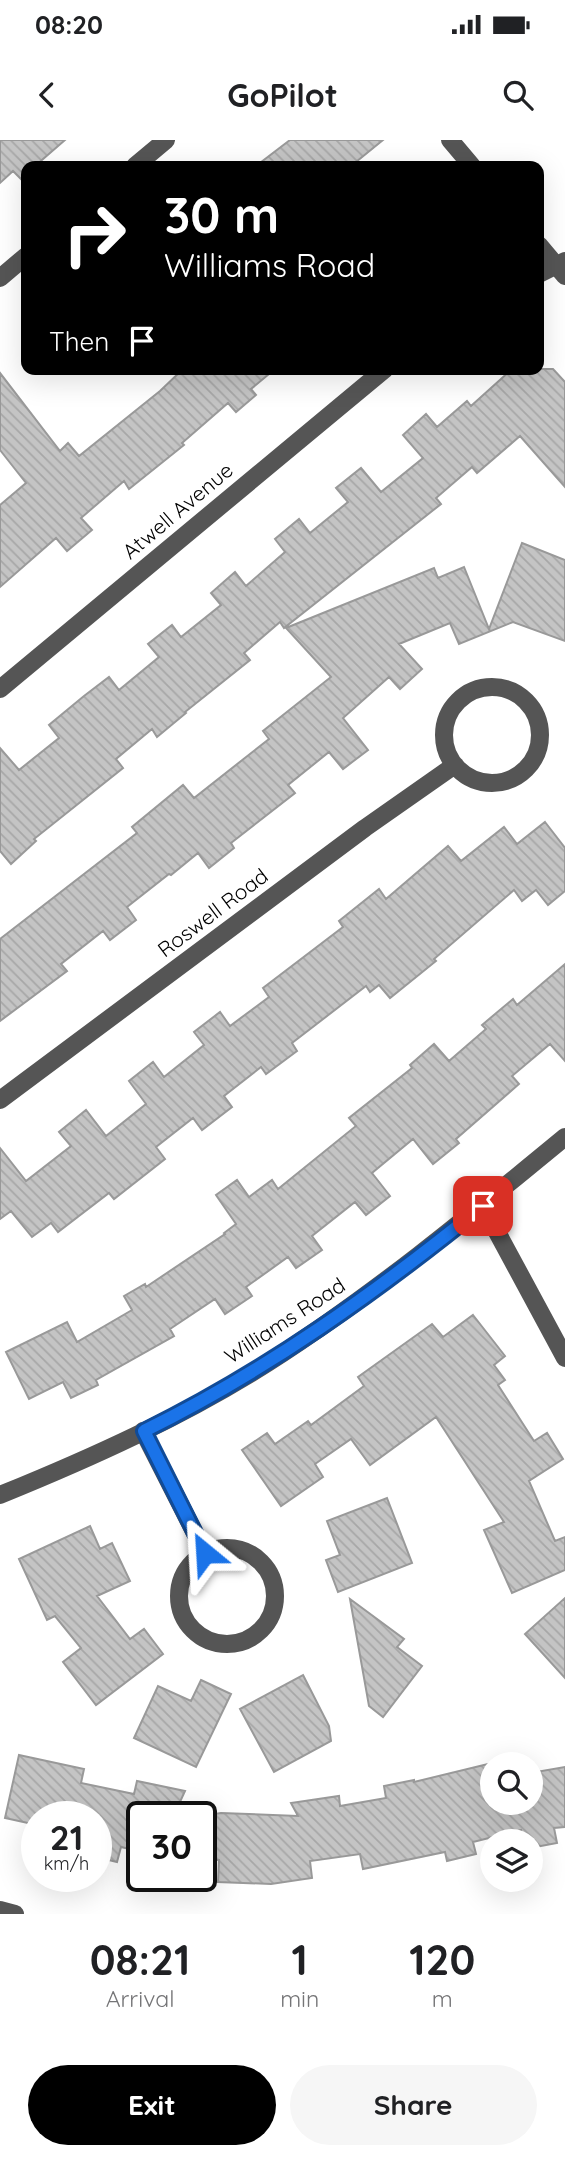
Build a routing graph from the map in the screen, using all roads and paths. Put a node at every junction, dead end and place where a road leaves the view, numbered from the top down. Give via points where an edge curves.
1 (166, 140) edge
2 (450, 140) edge
3 (141, 161) edge
4 (468, 161) edge
5 (544, 250) edge
6 (21, 260) edge
7 (562, 267) edge
8 (544, 272) edge
9 (0, 278) edge
10 (378, 375) edge
11 (0, 689) edge
12 (455, 765) junction
13 (0, 1100) edge
14 (565, 1137) edge
15 (483, 1206) junction
16 (565, 1358) edge
17 (144, 1431) junction
18 (0, 1495) edge
19 (205, 1553) junction
20 (0, 1910) edge
21 (15, 1914) edge

1 - 3 street
2 - 4 street
5 - 7 street
6 - 9 street
7 - 8 street
10 - 11 street, Atwell Avenue
12 - 12 street via 444,738 451,709 461,698 474,690 504,688 529,704 540,735 537,751 516,776 483,782
12 - 13 street, Roswell Road
14 - 15 street, Williams Road
15 - 16 street
15 - 17 street, Williams Road via 362,1299 275,1358
17 - 18 street, Williams Road
17 - 19 street
19 - 19 street via 220,1548 249,1553 270,1574 274,1588 270,1618 248,1639 216,1643 188,1625 179,1594 183,1577
20 - 21 street

